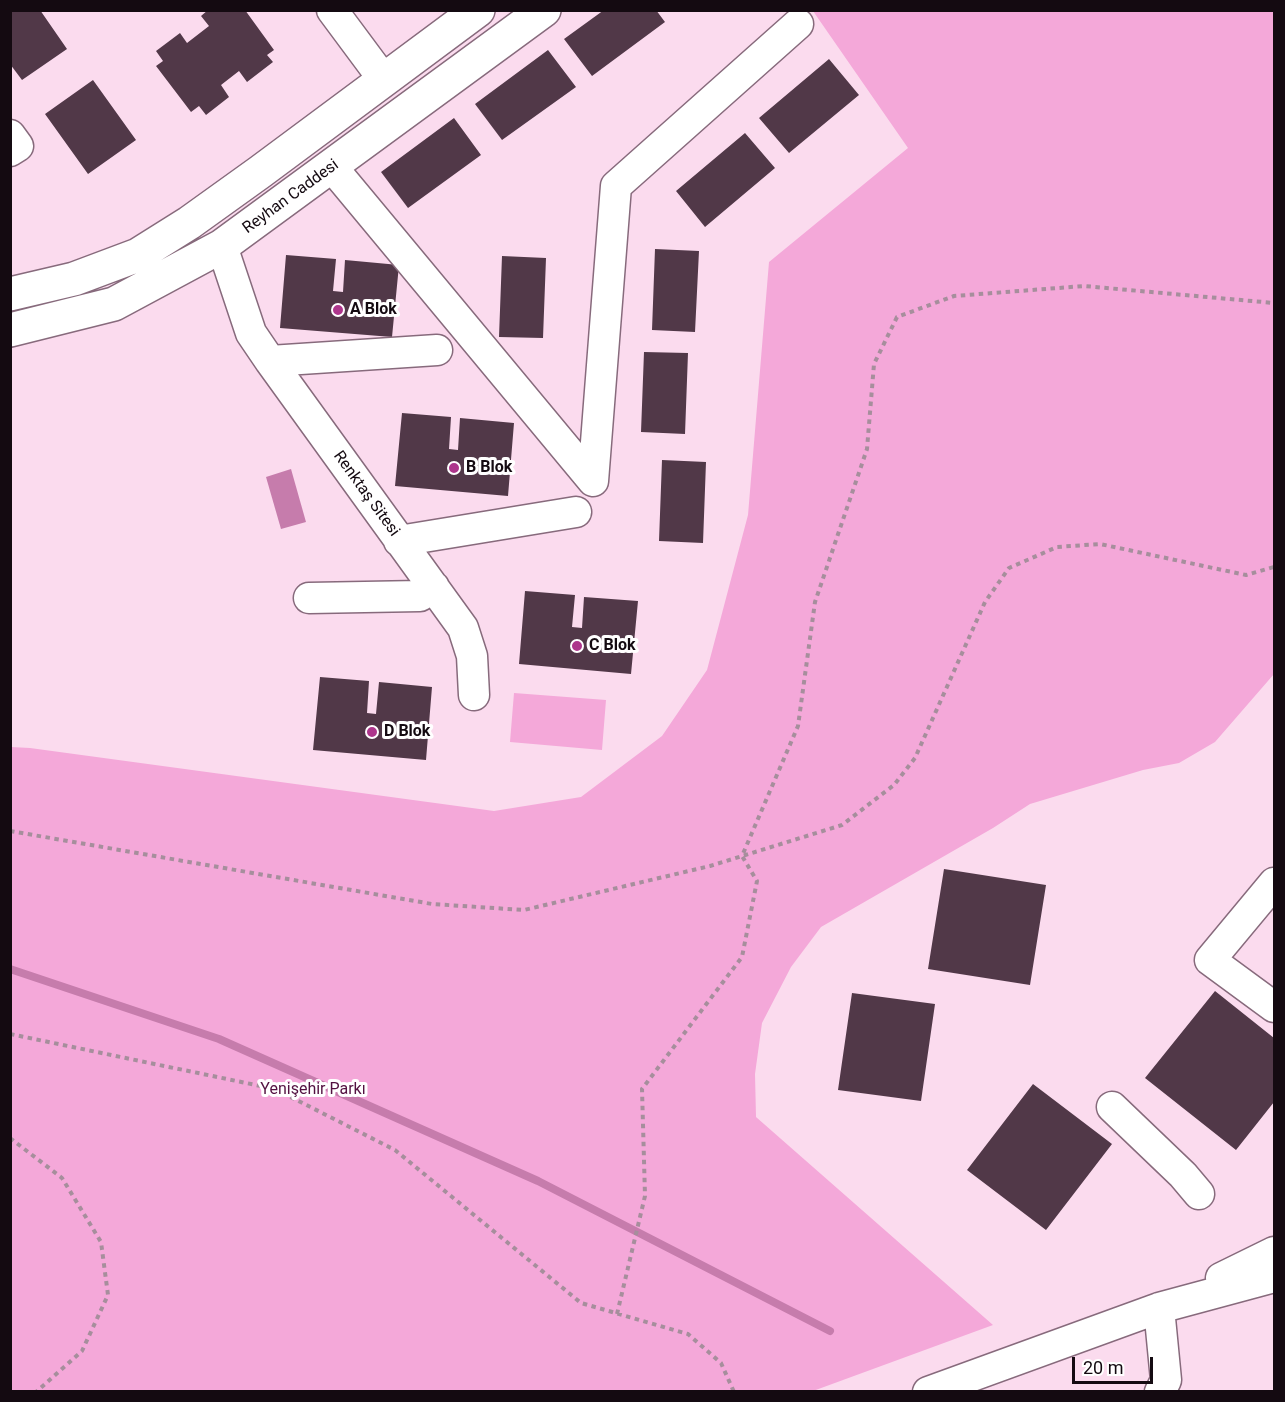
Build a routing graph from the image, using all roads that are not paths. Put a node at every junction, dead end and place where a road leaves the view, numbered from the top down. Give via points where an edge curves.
1 (332, 10) edge
2 (478, 10) edge
3 (544, 10) edge
4 (798, 24) dead end
5 (384, 80) junction
6 (406, 113) junction
7 (10, 135) edge
8 (10, 151) edge
9 (332, 167) junction
10 (222, 246) junction
11 (10, 294) edge
12 (10, 330) edge
13 (437, 350) dead end
14 (270, 361) junction
15 (576, 512) dead end
16 (399, 541) junction
17 (434, 587) junction
18 (309, 598) dead end
19 (474, 694) dead end
20 (1275, 883) edge
21 (1275, 1007) edge
22 (1112, 1107) dead end
23 (1199, 1194) dead end
24 (1275, 1252) edge
25 (1275, 1277) edge
26 (1159, 1308) junction
27 (1166, 1391) edge
28 (928, 1392) edge

1 - 5 street
2 - 5 main road
3 - 6 main road, Reyhan Caddesi
4 - 9 street via 616,186 593,481
5 - 6 main road
5 - 11 main road via 189,223 138,255 74,279
6 - 9 main road, Reyhan Caddesi
7 - 8 street via 18,146
9 - 10 main road, Reyhan Caddesi
10 - 12 main road, Reyhan Caddesi via 114,304
10 - 14 street, Renktaş Sitesi via 251,333
13 - 14 street
14 - 16 street, Renktaş Sitesi
15 - 16 street, Renktaş Sitesi
16 - 17 street
17 - 18 street via 420,596
17 - 19 street via 468,640
20 - 21 street via 1210,960
22 - 23 street
24 - 26 street
25 - 26 street
26 - 27 street
26 - 28 street

